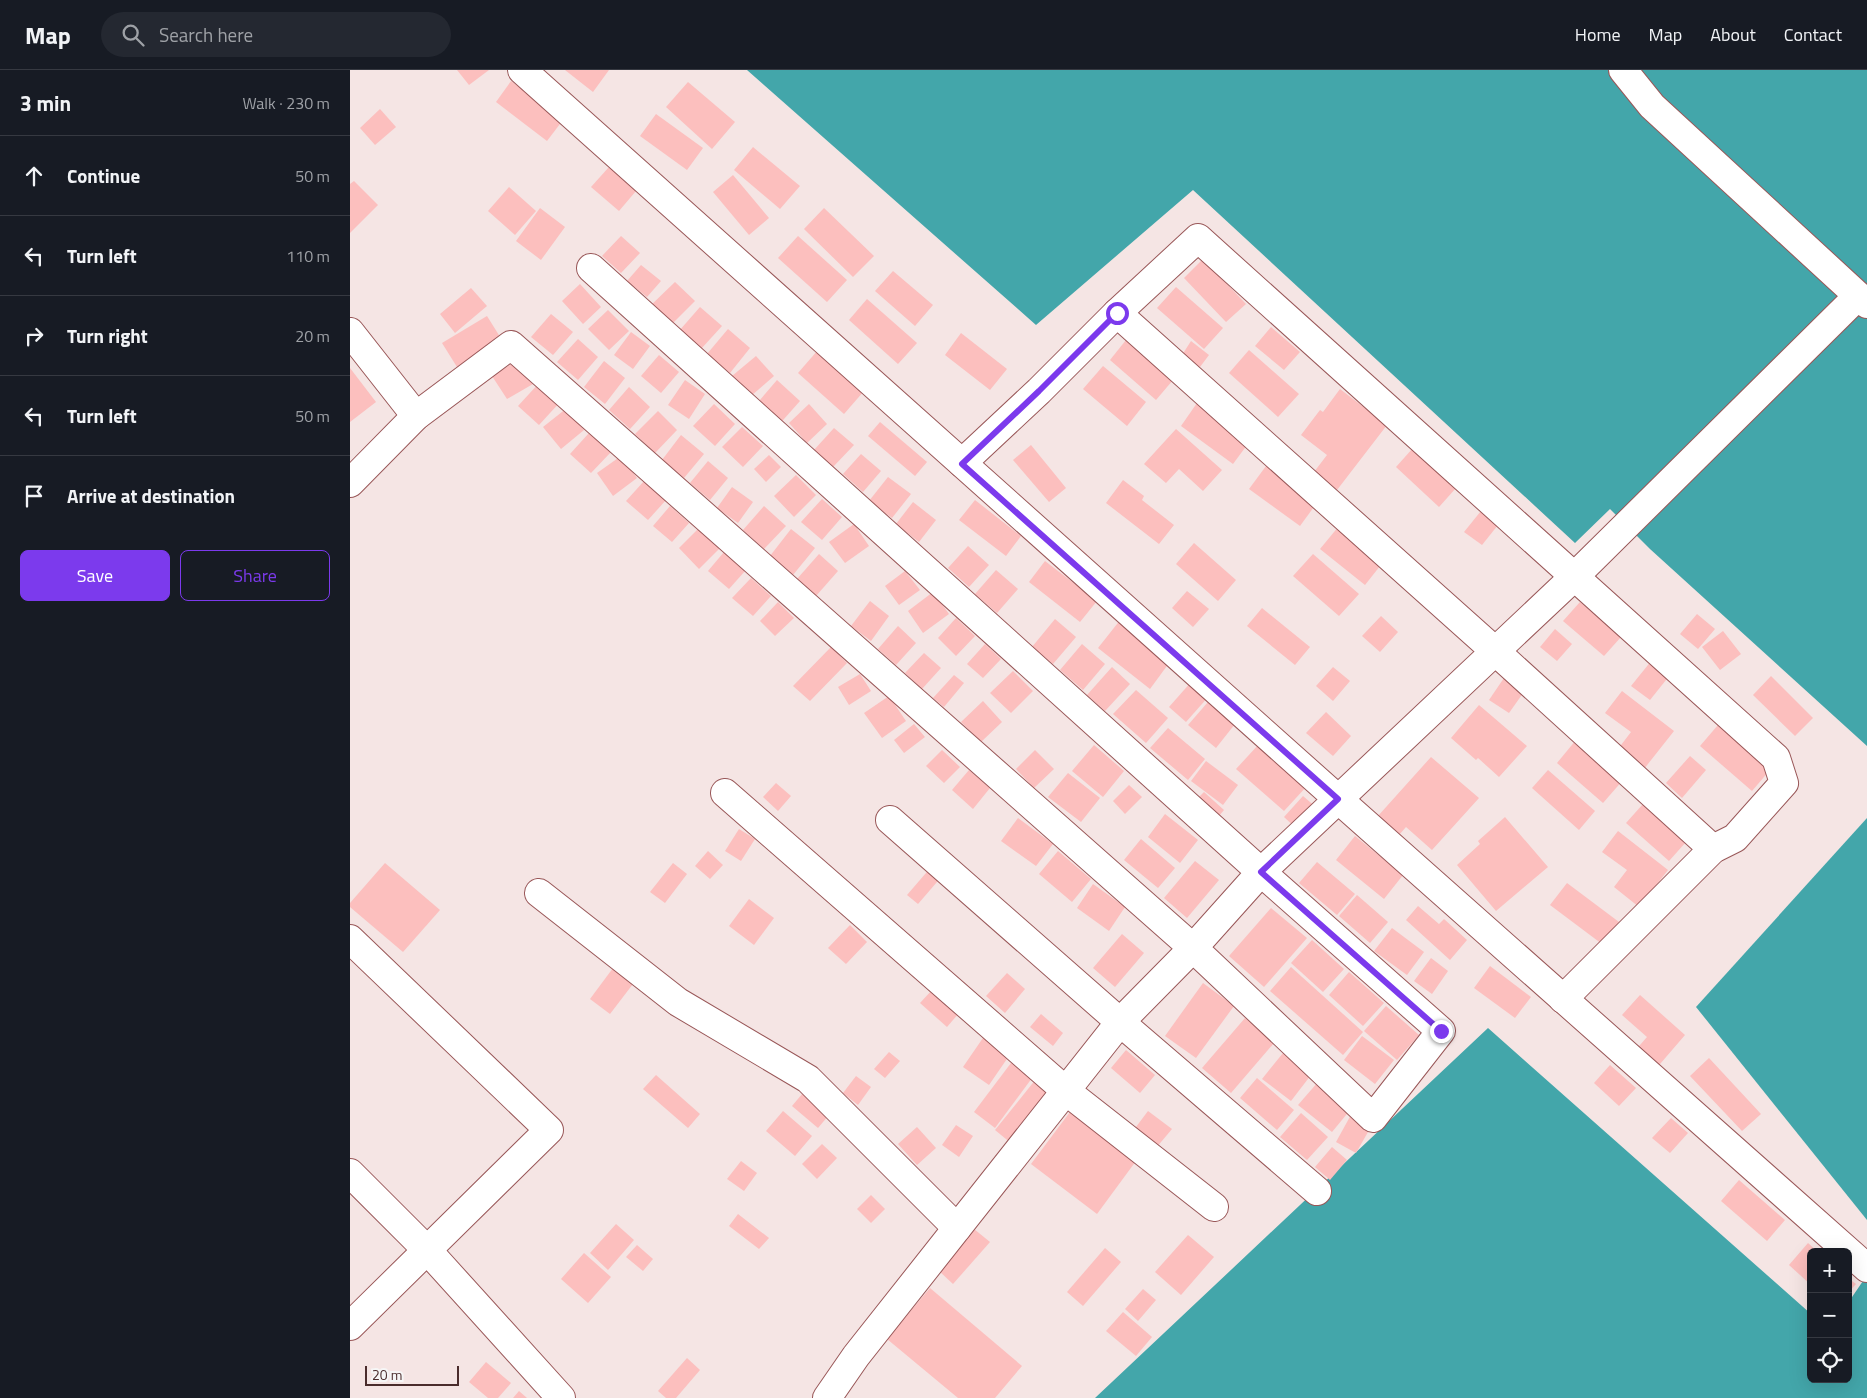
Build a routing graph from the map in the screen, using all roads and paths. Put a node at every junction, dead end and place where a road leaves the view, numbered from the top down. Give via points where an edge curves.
1 (522, 70) edge
2 (1623, 70) edge
3 (590, 268) dead end
4 (1863, 300) edge
5 (1117, 313) junction
6 (350, 332) edge
7 (416, 416) junction
8 (962, 464) junction
9 (350, 483) edge
10 (1574, 577) junction
11 (1495, 651) junction
12 (725, 793) dead end
13 (1338, 799) junction
14 (890, 820) dead end
15 (1713, 849) junction
16 (1261, 872) junction
17 (539, 893) dead end
18 (350, 939) edge
19 (1193, 948) junction
20 (1563, 999) junction
21 (1120, 1022) junction
22 (1066, 1091) junction
23 (350, 1173) edge
24 (1317, 1191) dead end
25 (1214, 1207) dead end
26 (957, 1228) junction
27 (428, 1251) junction
28 (1867, 1268) edge
29 (350, 1326) edge
30 (561, 1398) edge
31 (827, 1398) edge

1 - 8 street
2 - 4 street via 1652,106
3 - 16 street
4 - 10 street
5 - 8 street
5 - 10 street via 1198,238
5 - 11 street
6 - 7 street
7 - 9 street
7 - 19 street via 511,345
8 - 13 street
10 - 11 street
10 - 15 street via 1776,758 1784,783 1735,838
11 - 13 street
11 - 15 street
12 - 22 street
13 - 16 street
13 - 20 street
14 - 21 street
15 - 20 street
16 - 19 street
16 - 19 street via 1441,1031 1373,1118
17 - 26 street via 678,1002 808,1079
18 - 27 street via 549,1130
19 - 21 street
20 - 28 street
21 - 22 street
21 - 24 street
22 - 25 street
22 - 26 street
23 - 27 street
26 - 31 street
27 - 29 street
27 - 30 street

